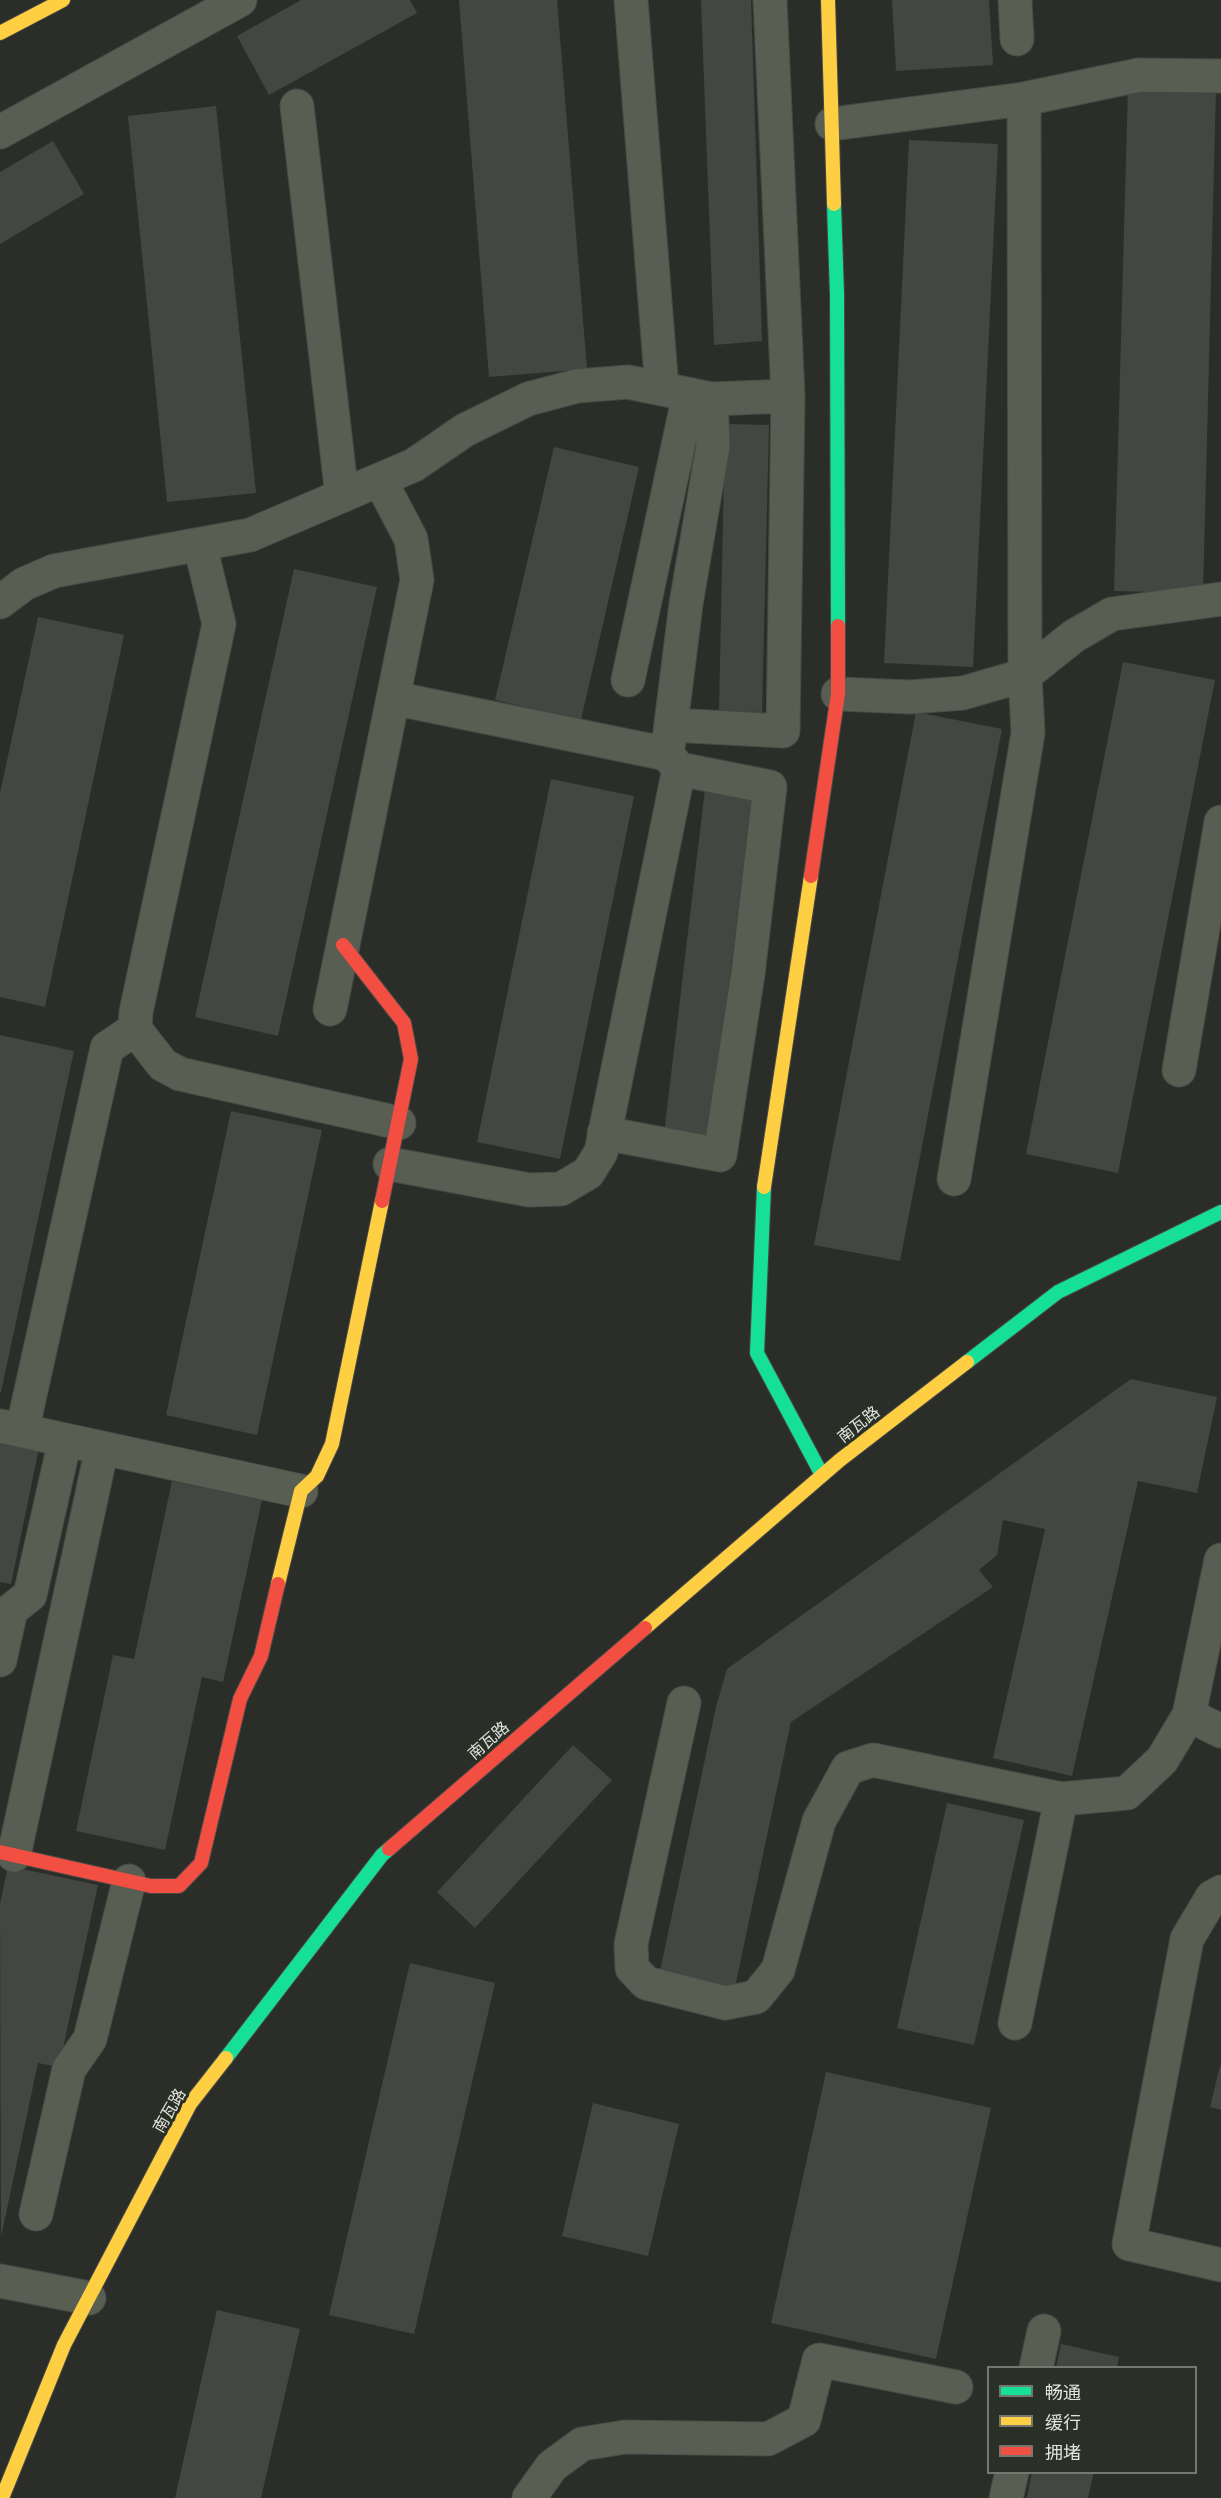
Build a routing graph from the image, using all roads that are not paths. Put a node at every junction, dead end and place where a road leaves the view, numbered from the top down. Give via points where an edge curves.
1 (63, 0) edge
2 (240, 0) edge
3 (631, 0) edge
4 (770, 0) edge
5 (828, 0) edge
6 (1015, 0) edge
7 (0, 33) edge
8 (1017, 39) dead end
9 (1221, 76) edge
10 (1024, 99) junction
11 (297, 106) dead end
12 (832, 124) junction
13 (0, 132) edge
14 (687, 394) junction
15 (788, 396) junction
16 (380, 480) junction
17 (342, 496) junction
18 (200, 545) junction
19 (1221, 598) edge
20 (0, 602) edge
21 (1026, 675) junction
22 (628, 680) dead end
23 (838, 694) junction
24 (393, 698) junction
25 (672, 749) junction
26 (1221, 822) edge
27 (343, 945) junction
28 (330, 1009) dead end
29 (135, 1029) junction
30 (1179, 1070) dead end
31 (399, 1124) junction
32 (604, 1133) junction
33 (390, 1164) junction
34 (954, 1179) dead end
35 (1221, 1212) edge
36 (11, 1428) edge
37 (64, 1440) junction
38 (102, 1448) junction
39 (822, 1475) junction
40 (301, 1491) junction
41 (1221, 1560) edge
42 (0, 1660) edge
43 (684, 1703) dead end
44 (1189, 1715) junction
45 (1221, 1731) edge
46 (1061, 1799) junction
47 (7, 1854) edge
48 (129, 1881) junction
49 (1221, 1892) edge
50 (1015, 2023) dead end
51 (36, 2214) dead end
52 (1221, 2265) edge
53 (0, 2281) edge
54 (89, 2298) junction
55 (1044, 2331) dead end
56 (1036, 2366) edge
57 (956, 2387) dead end
58 (1012, 2474) edge
59 (2, 2498) edge
60 (529, 2498) edge
61 (1006, 2498) edge

1 - 7 street
2 - 13 street
3 - 14 street
4 - 15 street
5 - 12 street
6 - 8 street
9 - 10 street via 1139,75
10 - 12 street
10 - 21 street
11 - 17 street
12 - 23 street via 837,295
14 - 15 street
14 - 16 street via 628,382 577,386 528,399 465,430 414,465
14 - 22 street
14 - 25 street via 713,446 686,604
15 - 25 street via 783,731
16 - 17 street
16 - 24 street via 411,539 417,580
17 - 18 street via 250,535
18 - 20 street via 54,571 24,584
18 - 29 street via 219,624
19 - 21 street via 1112,614 1074,636
21 - 23 street via 963,693 910,697
21 - 34 street via 1028,733
23 - 39 street via 763,1197 757,1353
24 - 25 street
24 - 27 street
25 - 32 street
25 - 32 street via 770,787 748,974 720,1155
26 - 30 street
27 - 28 street
27 - 31 street via 404,1023 411,1059
29 - 31 street via 163,1065 180,1074
29 - 36 street via 107,1048
31 - 33 street
32 - 33 street via 601,1152 588,1173 561,1189 529,1190
33 - 40 street via 332,1444 317,1476
35 - 39 street, 南瓦路 via 1058,1292
36 - 37 street
37 - 38 street
37 - 42 street via 30,1595 11,1610
38 - 40 street
38 - 47 street
39 - 54 street, 南瓦路 via 382,1855 190,2104
40 - 48 street via 261,1656 240,1699 201,1863 179,1886
41 - 44 street
43 - 46 street via 631,1944 632,1968 646,1983 725,2003 756,1997 778,1970 819,1821 849,1768 873,1760
44 - 45 street
44 - 46 street via 1162,1761 1127,1793
46 - 50 street
47 - 48 street
48 - 51 street via 90,2039 69,2069
49 - 52 street via 1212,1897 1187,1939 1130,2244
53 - 54 street
54 - 59 street, 南瓦路 via 64,2345
55 - 56 street
57 - 60 street via 819,2360 804,2420 768,2439 625,2437 582,2444 552,2466
58 - 61 street

